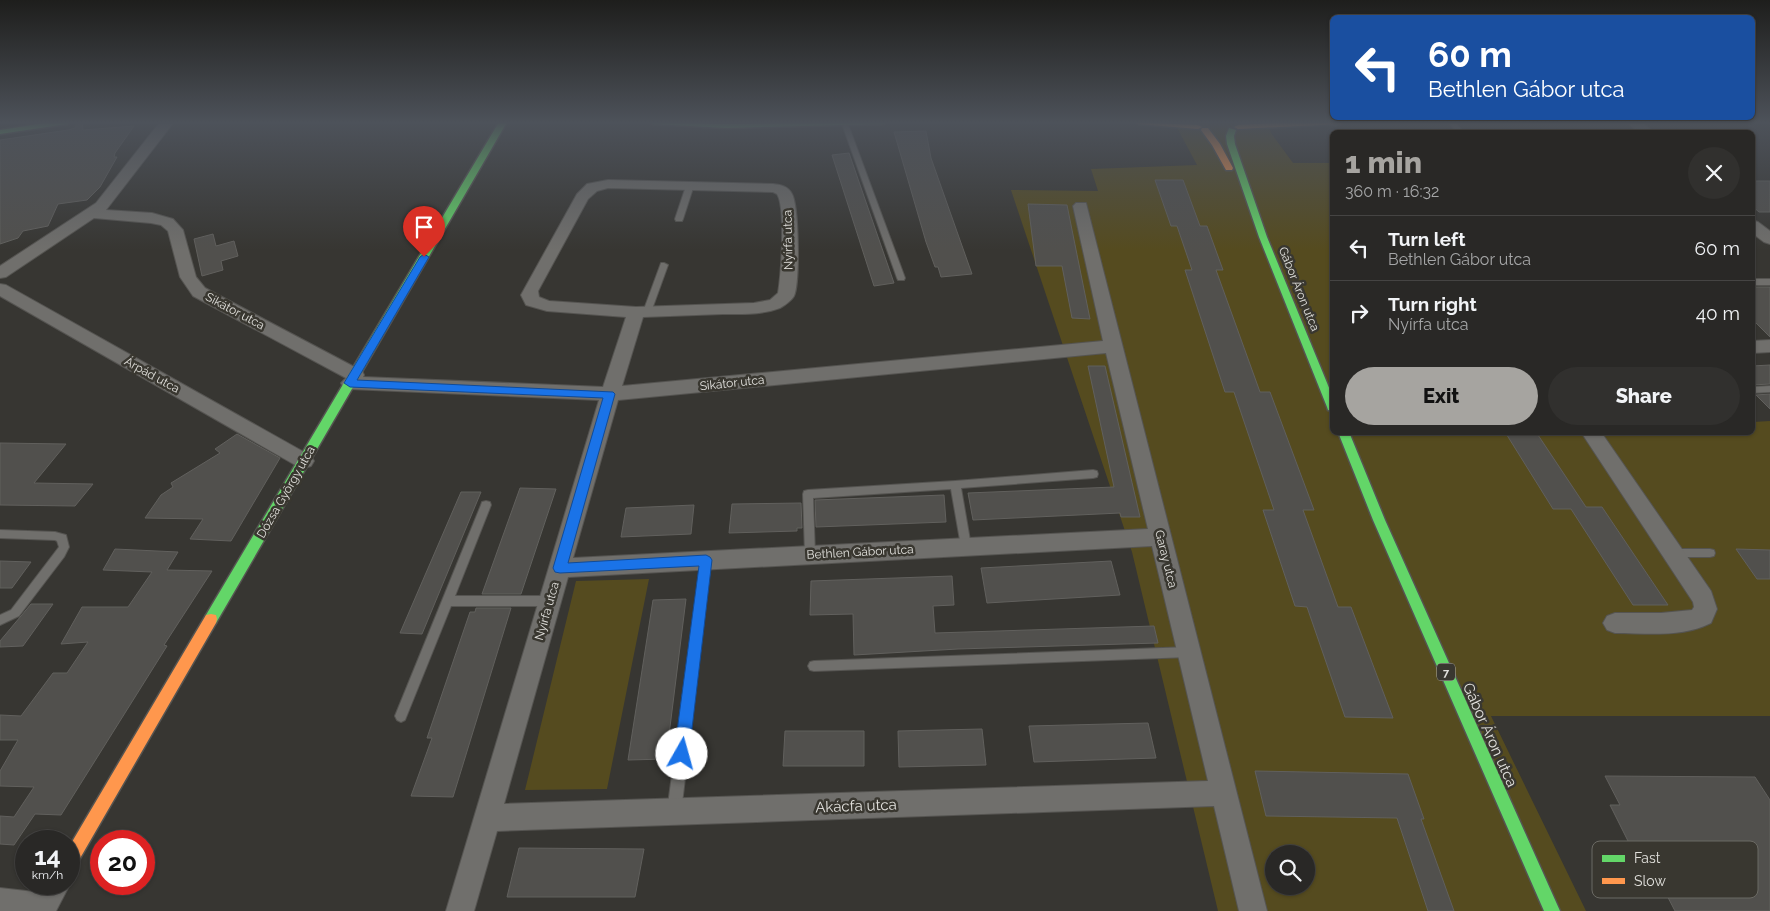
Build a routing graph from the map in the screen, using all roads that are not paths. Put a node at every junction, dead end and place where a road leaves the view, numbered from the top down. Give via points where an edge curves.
1 (134, 165) edge
2 (479, 165) edge
3 (860, 165) edge
4 (1226, 165) edge
5 (1238, 165) edge
6 (690, 185) junction
7 (1081, 206) dead end
8 (92, 213) junction
9 (679, 219) dead end
10 (1757, 226) edge
11 (1263, 237) junction
12 (1770, 239) edge
13 (664, 266) dead end
14 (0, 273) edge
15 (901, 278) dead end
16 (1755, 282) edge
17 (1770, 282) edge
18 (5, 298) edge
19 (642, 312) junction
20 (1113, 346) junction
21 (1770, 346) edge
22 (1755, 347) edge
23 (352, 379) junction
24 (1770, 389) edge
25 (1755, 390) edge
26 (610, 394) junction
27 (1330, 402) edge
28 (1344, 435) edge
29 (1592, 435) edge
30 (304, 461) junction
31 (1093, 474) dead end
32 (955, 485) junction
33 (486, 505) dead end
34 (0, 534) edge
35 (1160, 537) junction
36 (966, 546) junction
37 (1672, 553) junction
38 (1710, 553) dead end
39 (810, 554) junction
40 (706, 560) junction
41 (560, 568) junction
42 (447, 601) junction
43 (550, 601) junction
44 (0, 620) edge
45 (1615, 623) dead end
46 (1189, 652) junction
47 (814, 666) dead end
48 (401, 716) dead end
49 (1225, 794) junction
50 (674, 812) junction
51 (488, 818) junction
52 (80, 842) edge
53 (46, 901) edge
54 (0, 902) edge
55 (460, 911) edge
56 (1253, 911) edge
57 (1552, 911) edge

1 - 8 street
2 - 23 street, Dózsa György utca
3 - 15 lane
4 - 11 street, Gábor Áron utca
5 - 11 street, Gábor Áron utca
6 - 9 lane
6 - 19 street, Nyírfa utca via 608,184 592,187 582,197 529,295 532,301 547,306
6 - 19 street, Nyírfa utca via 782,190 788,218 786,295 775,304 754,308
7 - 20 street, Garay utca
8 - 14 street
8 - 23 street, Sikátor utca via 167,222 175,230 188,277 199,292
10 - 12 street
11 - 27 street, Gábor Áron utca
13 - 19 lane
16 - 17 lane
18 - 30 street, Árpád utca
19 - 26 street, Nyírfa utca
20 - 26 street, Sikátor utca
20 - 35 street, Garay utca
21 - 22 street
23 - 26 street, Sikátor utca
23 - 30 street, Dózsa György utca
24 - 25 lane
26 - 41 street, Nyírfa utca
28 - 57 street, Gábor Áron utca / 7 via 1378,520
29 - 37 street
30 - 52 street, Dózsa György utca
31 - 32 lane
32 - 36 lane
32 - 39 lane via 808,494
33 - 42 lane
34 - 44 lane via 55,536 62,538 64,544 60,554 15,613
35 - 36 street, Bethlen Gábor utca
35 - 46 street, Garay utca
36 - 39 street, Bethlen Gábor utca
37 - 38 lane
37 - 45 street via 1703,598 1705,613 1696,620 1684,622
39 - 40 street, Bethlen Gábor utca
40 - 41 street, Bethlen Gábor utca
40 - 50 lane
41 - 43 street, Nyírfa utca
42 - 43 lane
42 - 48 lane
43 - 51 street, Nyírfa utca
46 - 47 lane
46 - 49 street, Garay utca
49 - 50 street, Akácfa utca
49 - 56 street, Garay utca
50 - 51 street, Akácfa utca
51 - 55 street, Nyírfa utca
53 - 54 street

